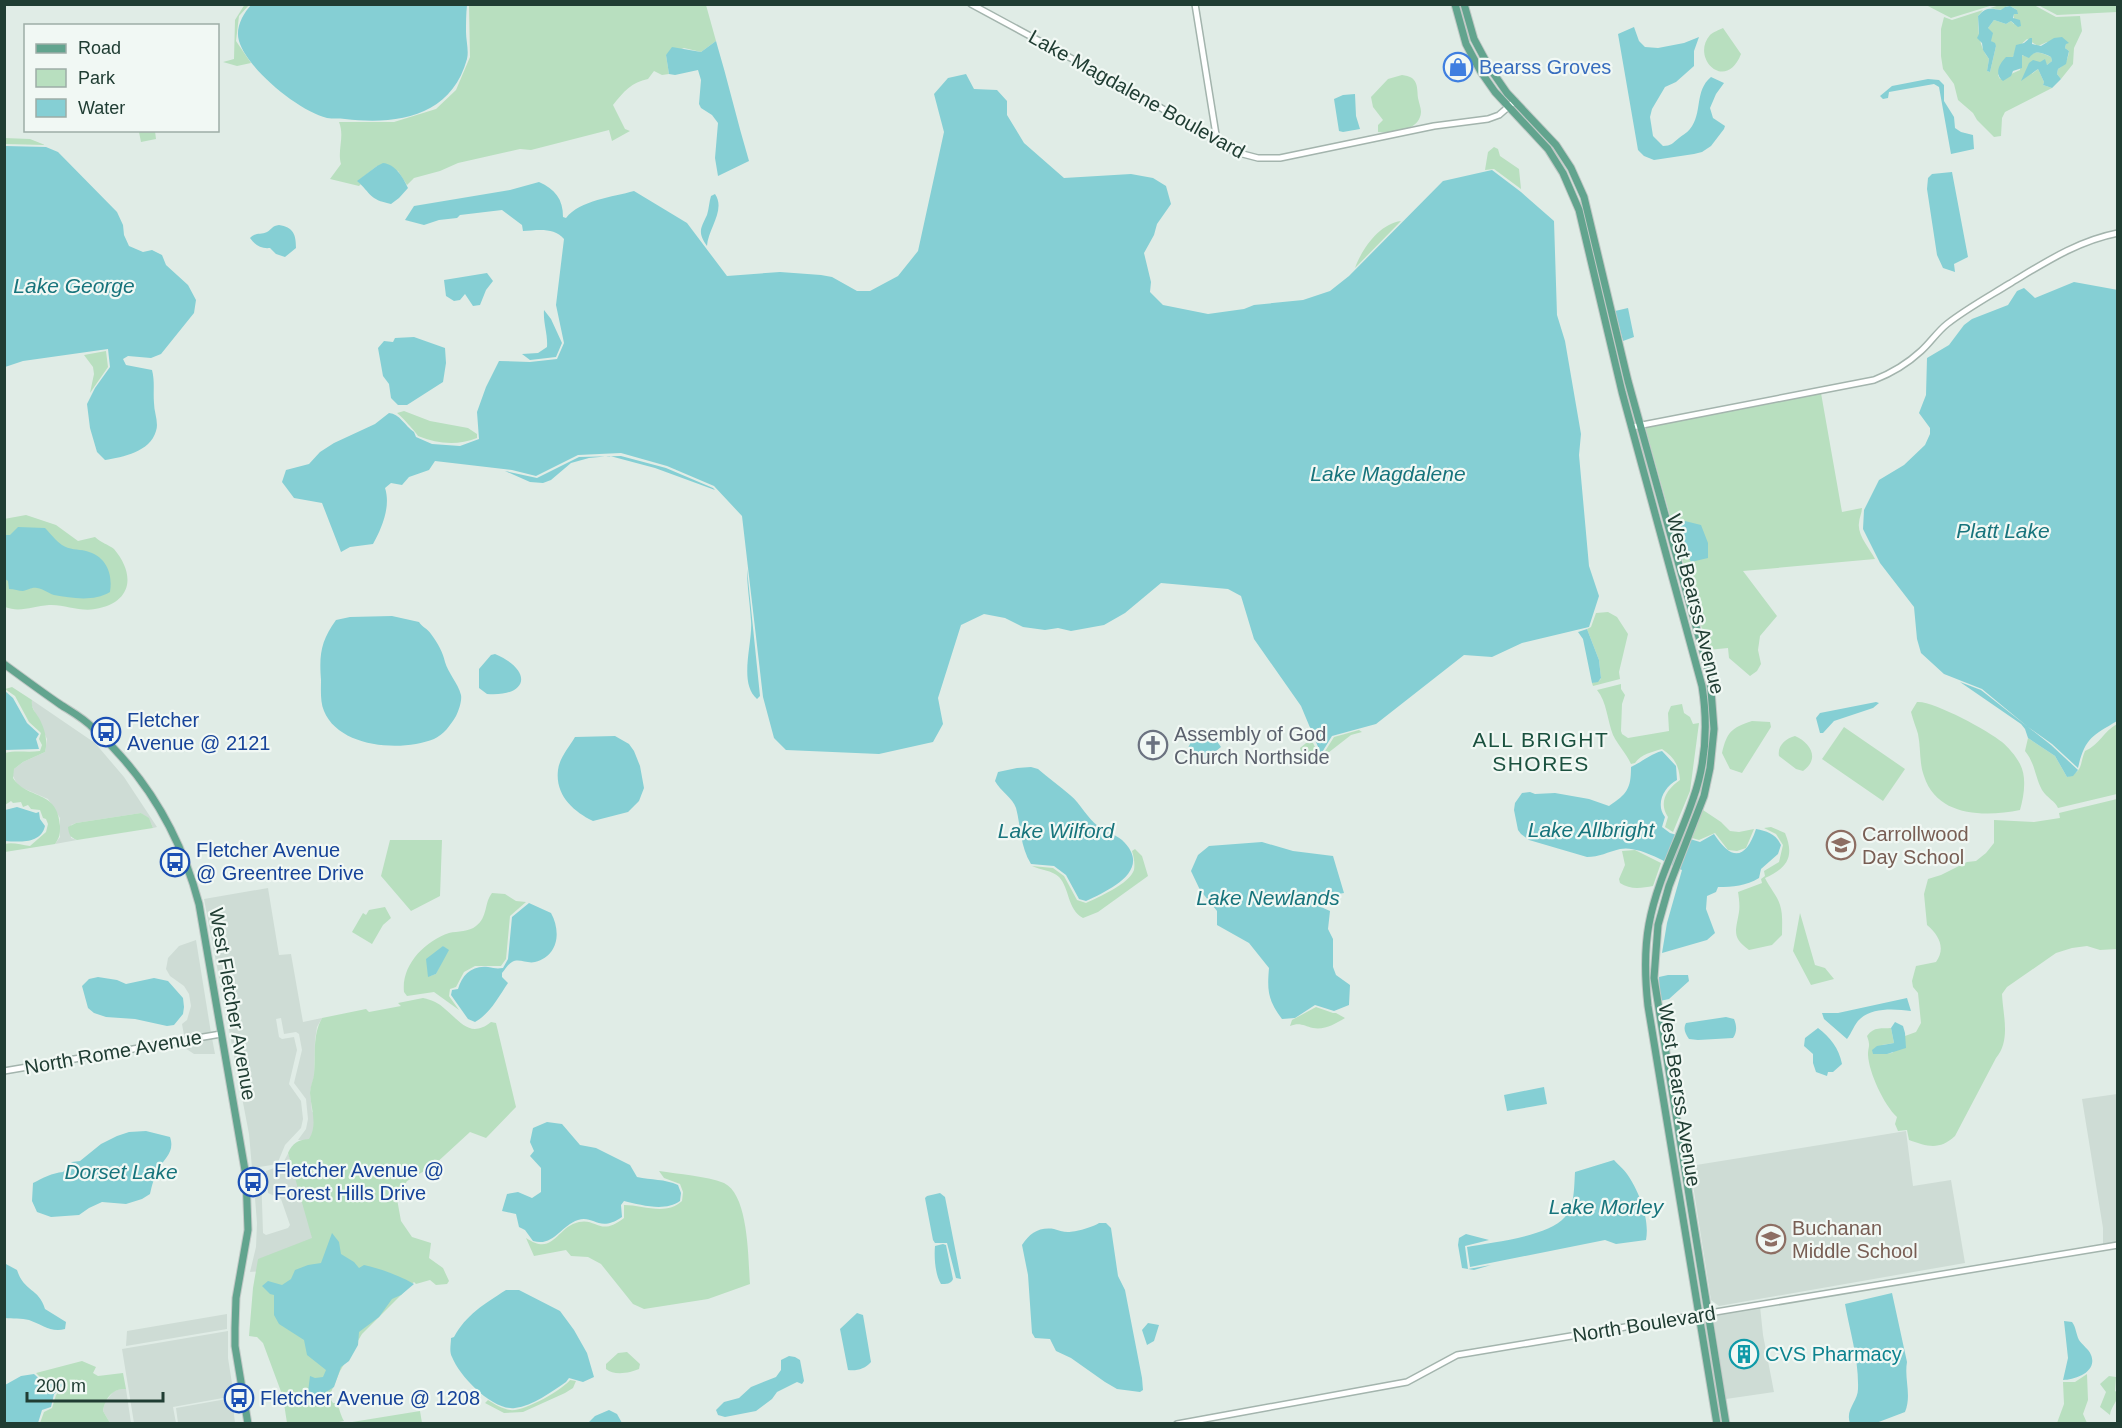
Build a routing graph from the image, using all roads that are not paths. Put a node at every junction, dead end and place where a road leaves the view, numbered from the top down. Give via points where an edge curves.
1 (972, 4) edge
2 (1196, 4) edge
3 (1455, 4) edge
4 (1464, 4) edge
5 (1515, 101) junction
6 (1508, 107) junction
7 (1217, 141) junction
8 (2118, 233) edge
9 (1636, 426) junction
10 (4, 664) edge
11 (221, 1034) junction
12 (4, 1071) edge
13 (2118, 1245) edge
14 (1708, 1314) junction
15 (1700, 1315) junction
16 (248, 1424) edge
17 (1177, 1424) edge
18 (1717, 1424) edge
19 (1725, 1424) edge

1 - 7 street, Lake Magdalene Boulevard
2 - 7 street
3 - 6 main road, West Bearss Avenue via 1476,64
4 - 5 main road, West Bearss Avenue via 1483,58
5 - 6 street, Lake Magdalene Boulevard
5 - 9 main road, West Bearss Avenue via 1556,145 1584,197
6 - 7 street, Lake Magdalene Boulevard via 1488,119 1434,126 1274,159 1241,154
6 - 9 main road, West Bearss Avenue via 1548,149 1572,191
8 - 9 street via 2075,245 1968,309 1920,352 1874,380
9 - 14 main road, West Bearss Avenue via 1707,664 1713,697 1712,758 1704,796 1658,926 1654,978
9 - 15 main road, West Bearss Avenue via 1704,697 1706,730 1694,799 1667,864 1647,939 1647,992
10 - 11 main road, West Fletcher Avenue via 93,727 126,762 160,808 188,866 199,904
11 - 12 street, North Rome Avenue
11 - 16 main road, West Fletcher Avenue via 246,1171 248,1230 236,1298 235,1346
13 - 14 street, North Boulevard
14 - 15 street, North Boulevard
14 - 19 main road, West Bearss Avenue
15 - 17 street, North Boulevard via 1456,1355 1407,1382
15 - 18 main road, West Bearss Avenue

